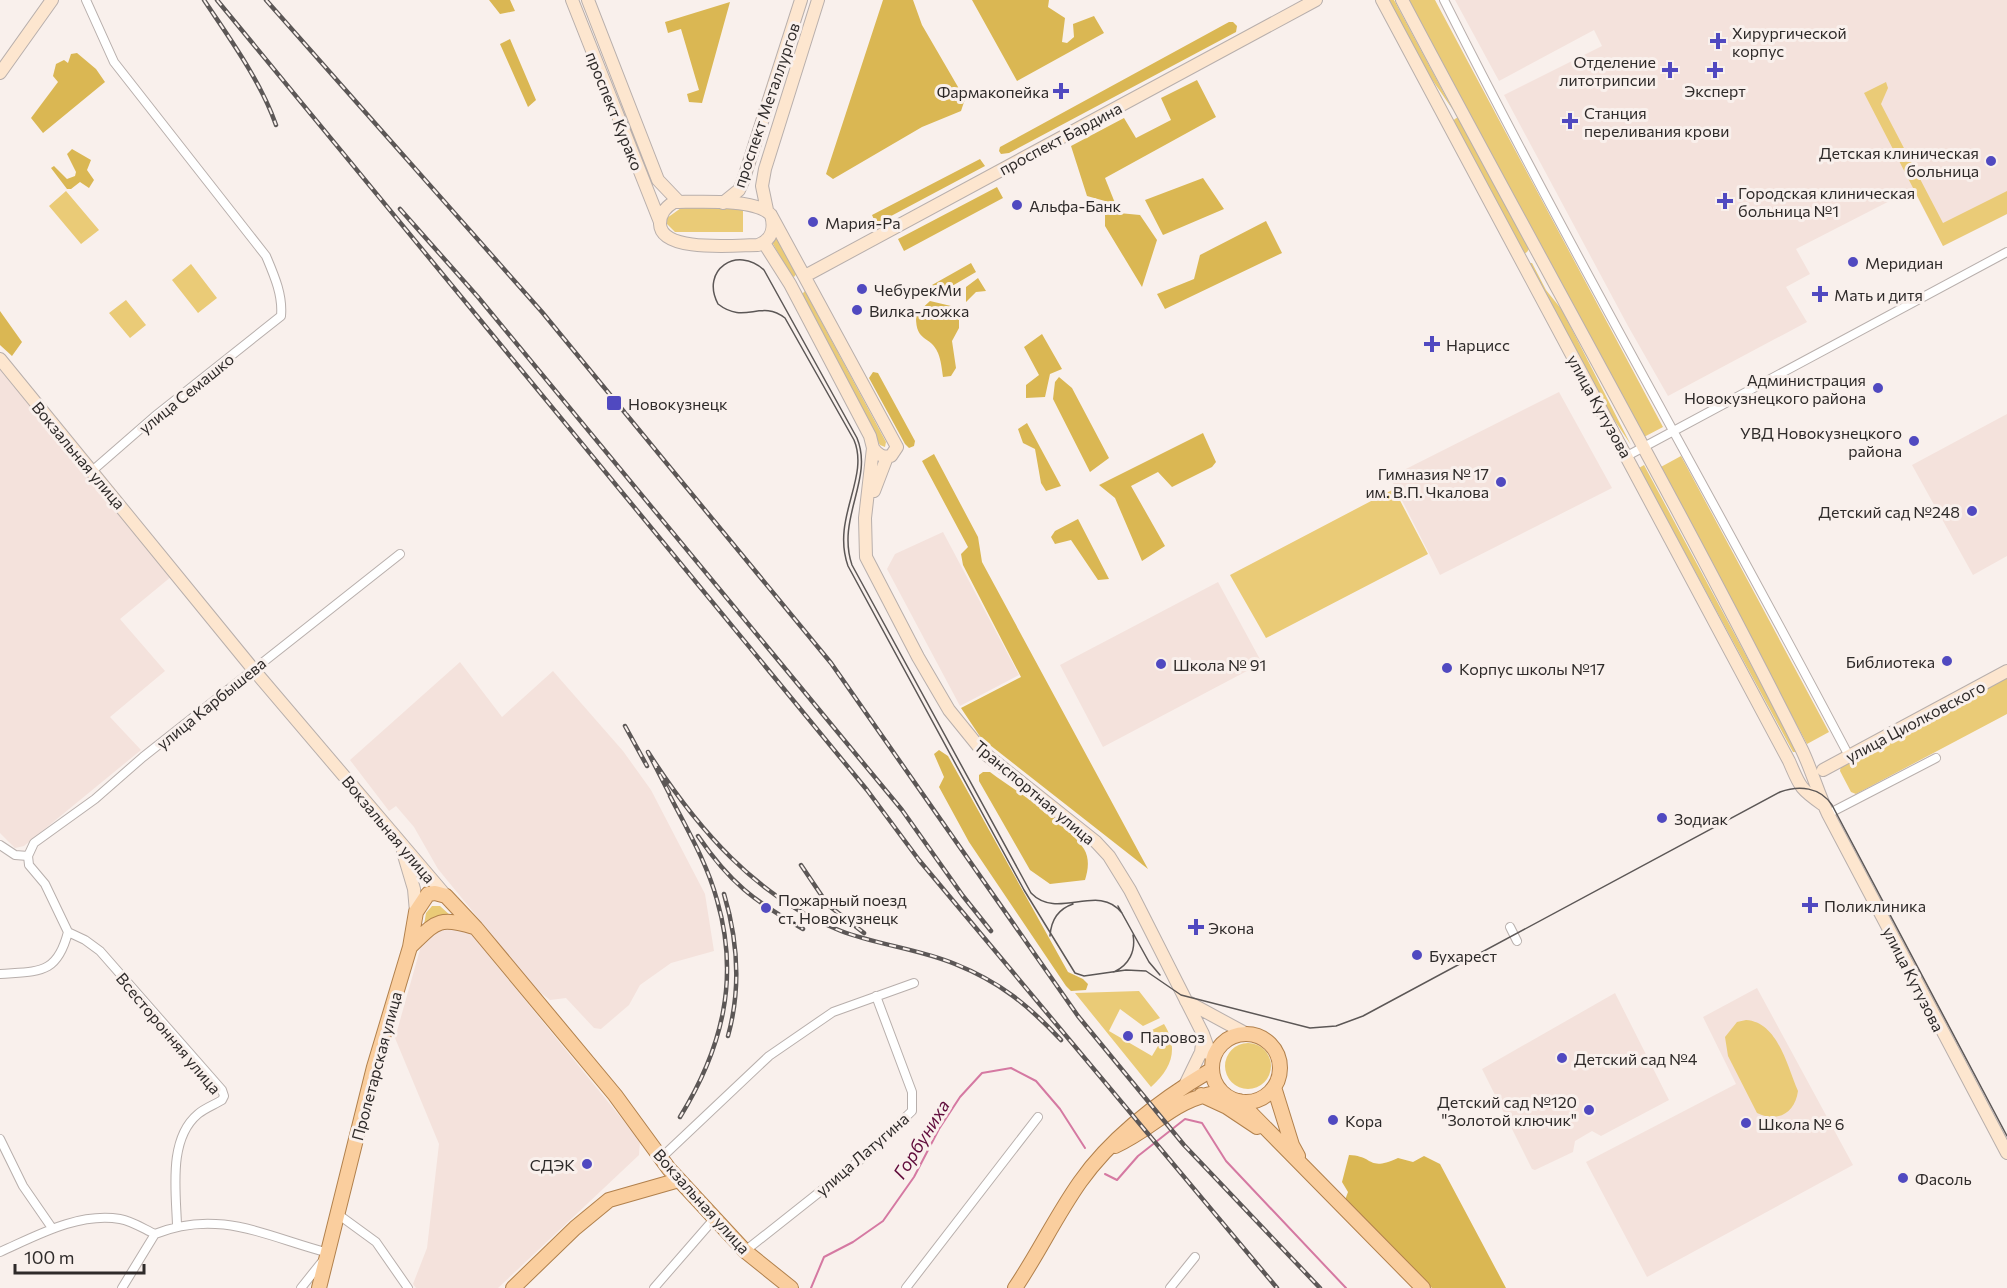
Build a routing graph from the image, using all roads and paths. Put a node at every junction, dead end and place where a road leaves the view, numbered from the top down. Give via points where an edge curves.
1 (52, 0) edge
2 (87, 0) edge
3 (572, 0) edge
4 (588, 0) edge
5 (801, 0) edge
6 (818, 0) edge
7 (1316, 0) edge
8 (1382, 0) edge
9 (1402, 0) edge
10 (1444, 0) edge
11 (0, 73) edge
12 (679, 202) junction
13 (723, 203) junction
14 (769, 213) junction
15 (660, 222) junction
16 (764, 243) junction
17 (2007, 252) edge
18 (805, 276) junction
19 (790, 284) junction
20 (0, 359) edge
21 (1675, 430) junction
22 (873, 448) junction
23 (1642, 448) junction
24 (892, 454) junction
25 (1627, 456) junction
26 (92, 471) junction
27 (865, 518) junction
28 (400, 554) dead end
29 (253, 669) junction
30 (2007, 671) edge
31 (1849, 756) junction
32 (1936, 758) dead end
33 (1823, 770) dead end
34 (1826, 809) junction
35 (0, 845) edge
36 (400, 845) junction
37 (28, 856) junction
38 (446, 896) junction
39 (416, 912) junction
40 (1510, 927) dead end
41 (476, 928) junction
42 (68, 932) junction
43 (1517, 941) dead end
44 (410, 947) junction
45 (0, 974) edge
46 (914, 983) dead end
47 (876, 996) junction
48 (1185, 1000) junction
49 (1203, 1034) junction
50 (1245, 1034) junction
51 (1212, 1065) junction
52 (1185, 1085) junction
53 (1274, 1087) junction
54 (1222, 1092) junction
55 (1199, 1095) junction
56 (1239, 1101) junction
57 (1038, 1117) dead end
58 (0, 1139) edge
59 (1111, 1148) junction
60 (1286, 1149) junction
61 (2007, 1153) edge
62 (661, 1158) junction
63 (1308, 1171) junction
64 (679, 1180) junction
65 (339, 1215) junction
66 (714, 1219) junction
67 (177, 1225) junction
68 (52, 1228) junction
69 (155, 1234) junction
70 (745, 1251) junction
71 (0, 1252) edge
72 (329, 1253) junction
73 (1195, 1257) dead end
74 (788, 1286) edge
75 (122, 1288) edge
76 (301, 1288) edge
77 (319, 1288) edge
78 (408, 1288) edge
79 (513, 1288) edge
80 (654, 1288) edge
81 (906, 1288) edge
82 (1015, 1288) edge
83 (1170, 1288) edge
84 (1423, 1288) edge

1 - 11 main road
2 - 26 street, улица Семашко via 114,62 266,256 277,283 281,316
3 - 15 main road, проспект Курако
4 - 12 main road, проспект Курако via 658,180
5 - 13 main road, проспект Металлургов via 743,181 736,194
6 - 14 main road, проспект Металлургов via 765,169 762,186
7 - 18 main road, проспект Бардина
8 - 25 main road, улица Кутузова
9 - 23 main road, улица Кутузова
10 - 21 street via 1491,95
12 - 13 main road
12 - 15 main road via 668,205
13 - 14 main road via 761,207
14 - 16 main road via 772,233
14 - 18 main road
15 - 16 main road, проспект Курако via 662,233 676,243
16 - 19 main road, Транспортная улица
17 - 21 street
18 - 19 main road, проспект Бардина via 801,284
18 - 24 main road via 895,441
19 - 22 main road, Транспортная улица
20 - 26 main road, Вокзальная улица
21 - 23 street
21 - 31 street
22 - 24 main road via 881,456
22 - 27 main road, Транспортная улица
23 - 25 street
23 - 34 main road, улица Кутузова via 1803,753
24 - 27 main road, Транспортная улица
25 - 34 main road, улица Кутузова via 1784,750 1802,791
26 - 29 main road, Вокзальная улица
27 - 48 main road, Транспортная улица via 865,548 871,572 949,710 983,752 1109,856
28 - 29 street, улица Карбышева
29 - 36 main road, Вокзальная улица
29 - 37 street, улица Карбышева via 96,799 34,843
30 - 31 main road, улица Циолковского
31 - 33 main road, улица Циолковского
32 - 34 street
34 - 61 main road, улица Кутузова
35 - 37 street via 15,855
36 - 38 main road, Вокзальная улица
36 - 39 main road, Пролетарская улица via 410,871
37 - 42 street via 29,865 45,884
38 - 39 main road via 428,894
38 - 41 main road, Вокзальная улица
39 - 44 main road, Пролетарская улица
40 - 43 street
41 - 44 main road via 450,920 440,922
41 - 62 main road, Вокзальная улица via 615,1095
42 - 45 street via 56,963 32,971
42 - 67 street, Всесторонняя улица via 100,951 224,1096 198,1114 183,1138 175,1176
44 - 65 main road, Пролетарская улица via 374,1067
46 - 47 street
47 - 62 street via 833,1012 769,1056
47 - 70 street, улица Латугина via 912,1092 912,1111 865,1156
48 - 49 main road, Транспортная улица
48 - 50 main road
49 - 51 main road, Транспортная улица
49 - 52 main road via 1201,1052
50 - 51 main road via 1224,1041
50 - 53 main road via 1261,1037 1274,1050 1280,1070
51 - 52 main road
51 - 54 main road
52 - 59 main road via 1127,1130
53 - 56 main road via 1258,1099
53 - 63 main road via 1292,1145
54 - 55 main road
54 - 56 main road
55 - 59 main road
55 - 60 main road via 1227,1107
56 - 60 main road
57 - 81 street
58 - 68 street via 23,1186
59 - 82 main road via 1081,1180
60 - 63 main road
62 - 64 main road, Вокзальная улица
63 - 84 main road
64 - 66 main road, Вокзальная улица
64 - 79 main road via 609,1200
65 - 72 main road, Пролетарская улица
65 - 78 street via 376,1242
66 - 70 main road, Вокзальная улица
66 - 80 street
67 - 69 street
67 - 72 street via 228,1225
68 - 69 street via 122,1219
68 - 71 street
69 - 75 street
70 - 74 main road, Вокзальная улица
72 - 76 street
72 - 77 main road, Пролетарская улица
73 - 83 street

